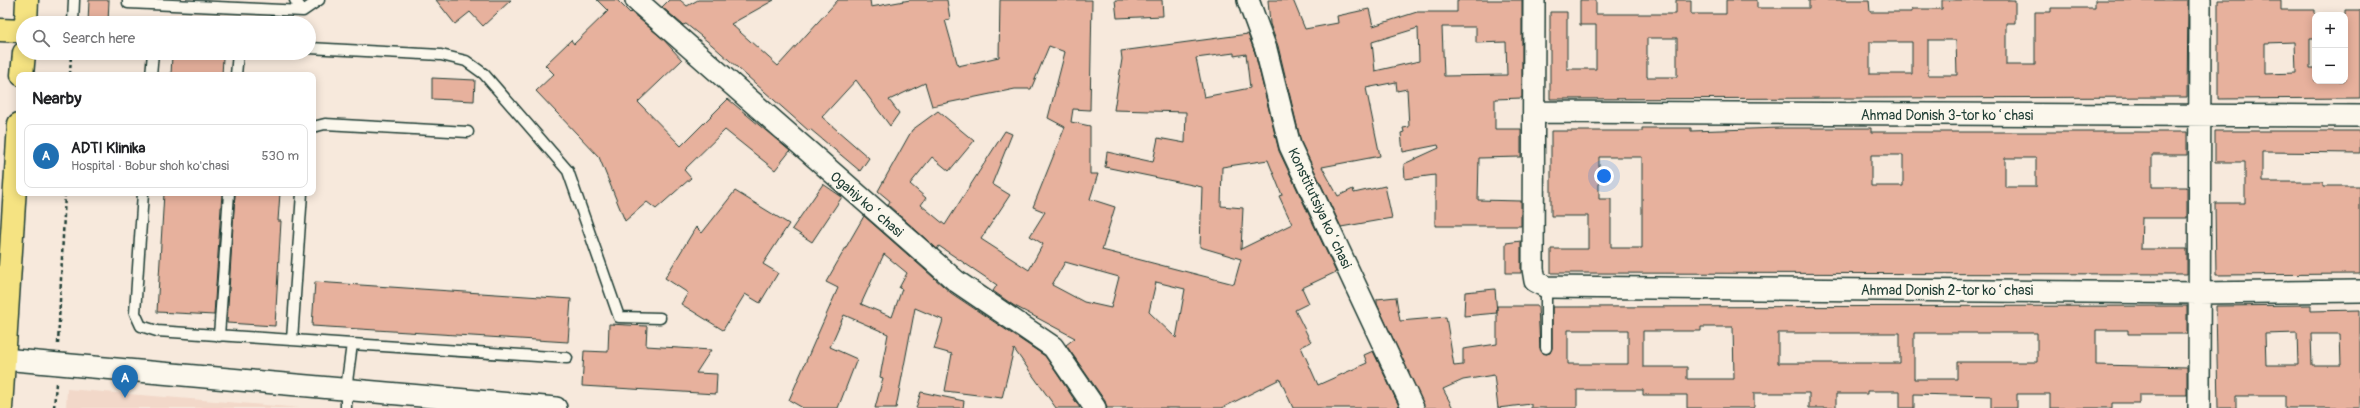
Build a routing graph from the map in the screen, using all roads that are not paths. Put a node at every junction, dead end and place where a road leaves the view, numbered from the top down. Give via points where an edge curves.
1 (27, 0) edge
2 (74, 0) edge
3 (128, 0) edge
4 (295, 0) edge
5 (319, 0) edge
6 (636, 0) edge
7 (1248, 0) edge
8 (1534, 0) edge
9 (2200, 0) edge
10 (303, 10) junction
11 (26, 16) edge
12 (73, 16) edge
13 (0, 30) edge
14 (16, 31) edge
15 (316, 48) edge
16 (23, 60) edge
17 (152, 60) edge
18 (237, 60) edge
19 (22, 72) edge
20 (151, 72) edge
21 (236, 72) edge
22 (1534, 112) junction
23 (2360, 116) edge
24 (2200, 117) junction
25 (316, 126) edge
26 (468, 132) dead end
27 (16, 168) edge
28 (143, 196) edge
29 (229, 196) edge
30 (302, 196) edge
31 (1541, 284) junction
32 (2360, 291) edge
33 (2199, 293) junction
34 (660, 318) dead end
35 (220, 336) junction
36 (292, 340) junction
37 (352, 344) junction
38 (1546, 348) dead end
39 (567, 358) dead end
40 (3, 359) junction
41 (346, 399) edge
42 (1, 408) edge
43 (556, 408) edge
44 (1095, 408) edge
45 (1413, 408) edge
46 (2199, 408) edge

1 - 11 main road
2 - 12 lane
3 - 10 lane via 128,3
4 - 10 lane
5 - 10 lane
6 - 44 street, Ogahiy koʻchasi via 956,281 1053,347
7 - 45 street, Konstitutsiya koʻchasi via 1266,49 1290,146
8 - 22 street
9 - 24 street
13 - 14 main road
15 - 34 lane via 441,56 466,61 484,74 568,171 619,317
16 - 19 main road
17 - 20 lane
18 - 21 lane
22 - 24 street, Ahmad Donish 3-tor koʻchasi
22 - 31 street via 1532,269
23 - 24 street, Ahmad Donish 3-tor koʻchasi
24 - 33 street
25 - 26 lane via 325,124
27 - 40 main road
28 - 35 lane via 135,313 141,326 157,331
29 - 35 lane
30 - 36 lane
31 - 33 street, Ahmad Donish 2-tor koʻchasi
31 - 38 lane
32 - 33 street, Ahmad Donish 2-tor koʻchasi
33 - 46 street
35 - 36 lane
36 - 37 lane
37 - 39 lane
37 - 41 lane
40 - 41 street
40 - 42 main road
41 - 43 street

